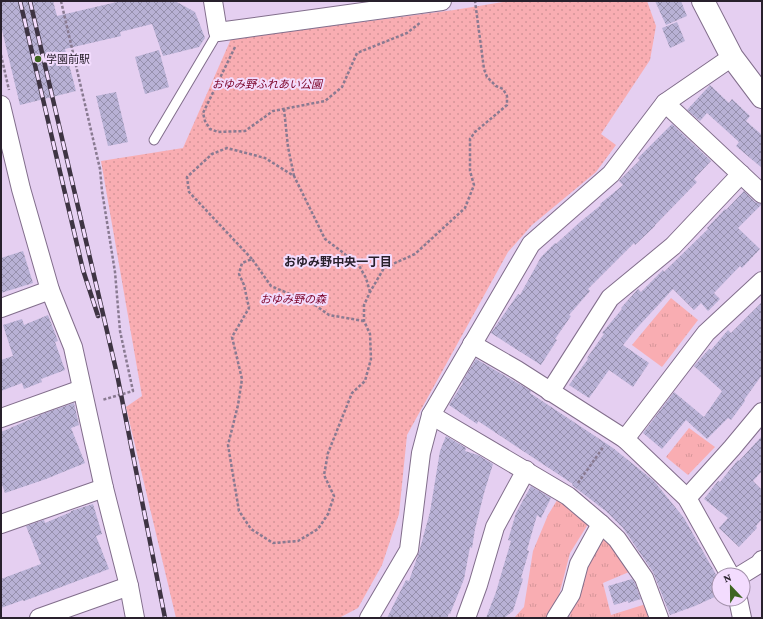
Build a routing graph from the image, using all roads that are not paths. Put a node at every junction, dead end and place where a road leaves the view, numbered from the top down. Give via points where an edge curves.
1 (213, 1) edge
2 (442, 1) edge
3 (703, 1) edge
4 (218, 32) junction
5 (732, 57) junction
6 (762, 97) edge
7 (665, 103) junction
8 (1, 105) edge
9 (154, 140) dead end
10 (741, 174) junction
11 (762, 194) edge
12 (762, 281) edge
13 (50, 290) junction
14 (1, 308) edge
15 (472, 344) junction
16 (82, 388) junction
17 (550, 392) junction
18 (762, 412) edge
19 (431, 414) junction
20 (1, 418) edge
21 (620, 436) junction
22 (526, 470) junction
23 (104, 488) junction
24 (687, 498) junction
25 (1, 524) edge
26 (601, 524) junction
27 (762, 560) edge
28 (726, 567) edge
29 (751, 569) edge
30 (129, 586) junction
31 (740, 607) edge
32 (39, 618) edge
33 (135, 618) edge
34 (369, 618) edge
35 (466, 618) edge
36 (556, 618) edge
37 (659, 618) edge
38 (742, 618) edge

1 - 4 street
2 - 4 street
3 - 5 street
4 - 9 lane
5 - 6 street
5 - 7 street
7 - 10 street
7 - 15 street via 611,174 531,244
8 - 13 street via 21,189
10 - 11 street
10 - 17 street via 673,246 610,298
12 - 21 street via 706,333
13 - 14 street
13 - 16 street via 73,347
15 - 17 street
15 - 19 street
16 - 20 street
16 - 23 street
17 - 21 street
18 - 24 street
19 - 22 street
19 - 34 street via 420,453 409,550
21 - 24 street
22 - 26 street via 568,496
22 - 35 street via 496,527
23 - 25 street
23 - 30 street
24 - 28 street
26 - 36 street via 579,564 571,594
26 - 37 street via 617,539 644,578
27 - 29 street
30 - 32 street
30 - 33 street
31 - 38 street

